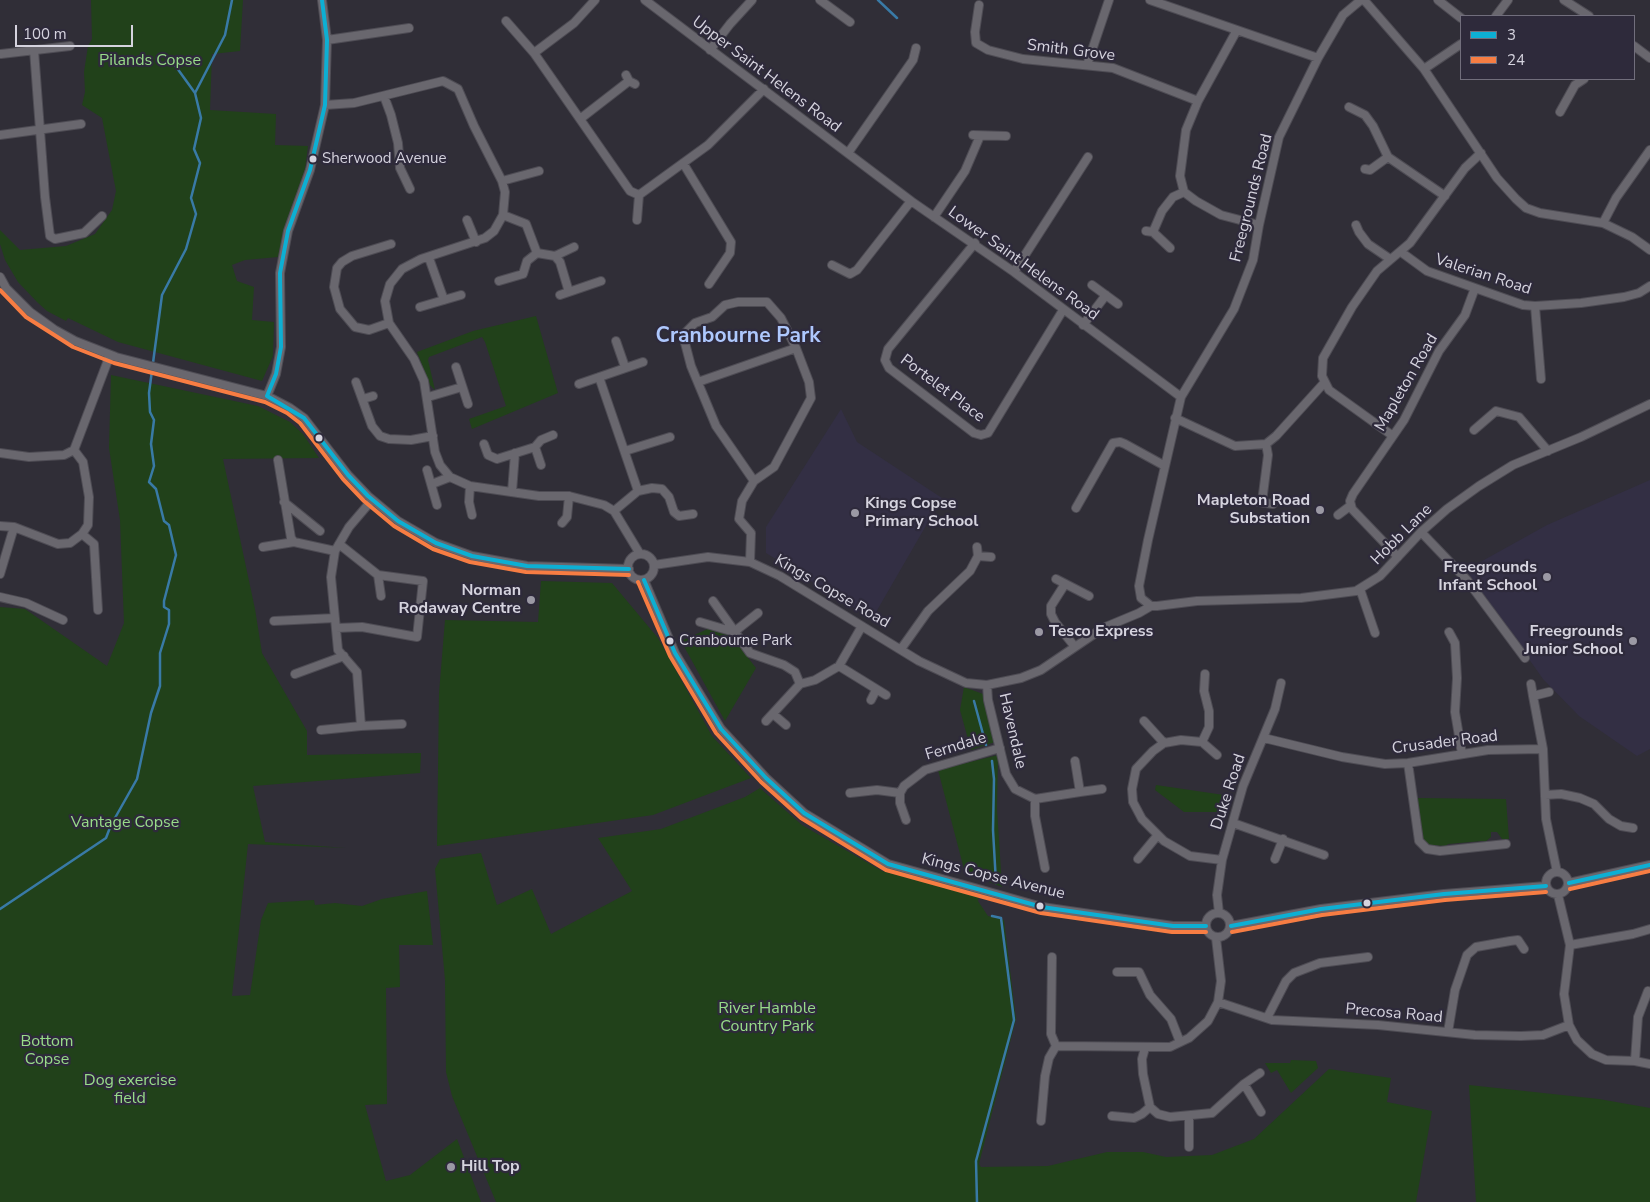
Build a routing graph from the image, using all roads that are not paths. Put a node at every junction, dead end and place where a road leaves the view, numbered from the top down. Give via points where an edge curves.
1 (322, 0) edge
2 (595, 0) edge
3 (645, 0) edge
4 (752, 0) edge
5 (820, 0) edge
6 (1109, 0) edge
7 (1150, 0) edge
8 (1362, 0) edge
9 (1438, 0) edge
10 (1508, 0) edge
11 (1564, 0) edge
12 (1353, 2) edge
13 (979, 5) dead end
14 (1497, 15) edge
15 (1587, 15) edge
16 (1460, 17) edge
17 (506, 21) dead end
18 (850, 22) dead end
19 (409, 28) dead end
20 (1237, 30) junction
21 (327, 40) junction
22 (1460, 45) edge
23 (70, 46) dead end
24 (1635, 47) edge
25 (916, 48) dead end
26 (34, 50) junction
27 (710, 50) junction
28 (534, 53) junction
29 (1, 54) edge
30 (1318, 58) junction
31 (1650, 58) edge
32 (1087, 64) junction
33 (1424, 69) junction
34 (630, 80) dead end
35 (1582, 80) edge
36 (764, 89) junction
37 (384, 96) junction
38 (1198, 101) junction
39 (325, 105) junction
40 (1349, 107) dead end
41 (1560, 112) dead end
42 (580, 119) junction
43 (82, 124) dead end
44 (40, 130) junction
45 (0, 135) edge
46 (1006, 136) dead end
47 (1650, 151) edge
48 (848, 153) junction
49 (1481, 153) junction
50 (1088, 157) dead end
51 (1388, 157) junction
52 (683, 163) junction
53 (1365, 169) dead end
54 (539, 170) dead end
55 (502, 181) junction
56 (410, 189) dead end
57 (1184, 192) junction
58 (638, 195) junction
59 (1445, 196) junction
60 (912, 200) junction
61 (503, 215) junction
62 (102, 216) dead end
63 (934, 216) junction
64 (467, 220) dead end
65 (637, 220) dead end
66 (1604, 223) junction
67 (1259, 225) junction
68 (1355, 230) dead end
69 (476, 242) junction
70 (975, 243) junction
71 (391, 244) dead end
72 (574, 247) dead end
73 (1170, 248) dead end
74 (1650, 250) edge
75 (537, 252) junction
76 (1401, 252) junction
77 (521, 253) dead end
78 (556, 256) junction
79 (429, 258) junction
80 (1390, 259) junction
81 (527, 261) junction
82 (832, 265) dead end
83 (1014, 272) junction
84 (0, 277) edge
85 (499, 281) dead end
86 (602, 281) dead end
87 (709, 284) dead end
88 (1092, 284) dead end
89 (1650, 286) edge
90 (1475, 288) junction
91 (569, 292) junction
92 (461, 295) dead end
93 (560, 295) dead end
94 (1106, 295) junction
95 (444, 300) junction
96 (1118, 304) dead end
97 (1536, 306) junction
98 (420, 308) dead end
99 (1063, 310) junction
100 (389, 323) junction
101 (1083, 325) junction
102 (616, 341) dead end
103 (796, 348) junction
104 (113, 356) junction
105 (643, 362) dead end
106 (456, 367) dead end
107 (625, 367) junction
108 (599, 377) junction
109 (1541, 380) dead end
110 (356, 382) dead end
111 (698, 382) junction
112 (1324, 383) junction
113 (580, 384) dead end
114 (462, 387) junction
115 (267, 396) junction
116 (373, 396) dead end
117 (428, 397) junction
118 (1181, 397) junction
119 (363, 399) junction
120 (468, 404) dead end
121 (1650, 404) edge
122 (1175, 418) junction
123 (1474, 430) dead end
124 (553, 435) dead end
125 (433, 436) junction
126 (1393, 436) junction
127 (670, 437) dead end
128 (484, 444) dead end
129 (1266, 444) junction
130 (535, 447) junction
131 (74, 450) junction
132 (625, 451) junction
133 (1548, 451) junction
134 (0, 453) edge
135 (515, 453) junction
136 (278, 460) dead end
137 (541, 465) dead end
138 (1165, 466) junction
139 (427, 470) dead end
140 (450, 477) junction
141 (754, 481) junction
142 (432, 484) junction
143 (470, 486) junction
144 (638, 491) junction
145 (512, 492) junction
146 (569, 496) junction
147 (372, 500) junction
148 (1252, 501) dead end
149 (284, 502) junction
150 (1262, 502) junction
151 (1077, 504) dead end
152 (1273, 504) dead end
153 (437, 505) dead end
154 (1350, 506) junction
155 (614, 511) junction
156 (693, 514) dead end
157 (472, 515) dead end
158 (1338, 515) dead end
159 (567, 521) dead end
160 (0, 526) edge
161 (14, 528) junction
162 (320, 530) dead end
163 (1422, 532) junction
164 (82, 534) junction
165 (294, 542) junction
166 (263, 547) dead end
167 (976, 547) dead end
168 (337, 548) junction
169 (640, 554) junction
170 (978, 556) junction
171 (1398, 557) junction
172 (991, 558) dead end
173 (750, 562) junction
174 (654, 565) junction
175 (629, 569) junction
176 (0, 574) edge
177 (378, 575) junction
178 (1056, 579) dead end
179 (644, 580) junction
180 (1065, 584) junction
181 (1360, 589) junction
182 (382, 596) dead end
183 (1089, 596) dead end
184 (0, 597) edge
185 (713, 600) dead end
186 (1150, 606) junction
187 (98, 610) dead end
188 (758, 613) dead end
189 (335, 618) junction
190 (63, 620) dead end
191 (274, 621) dead end
192 (700, 622) dead end
193 (862, 626) junction
194 (336, 628) junction
195 (734, 632) junction
196 (1375, 632) dead end
197 (1449, 632) dead end
198 (1075, 647) junction
199 (901, 649) junction
200 (344, 656) junction
201 (1524, 658) dead end
202 (839, 666) junction
203 (295, 674) dead end
204 (1205, 674) dead end
205 (1281, 683) dead end
206 (800, 684) junction
207 (1531, 684) dead end
208 (987, 685) junction
209 (876, 690) junction
210 (1549, 692) dead end
211 (886, 695) dead end
212 (1533, 696) junction
213 (871, 700) dead end
214 (773, 714) junction
215 (766, 721) dead end
216 (1144, 721) dead end
217 (402, 724) dead end
218 (786, 725) dead end
219 (361, 726) junction
220 (321, 730) dead end
221 (1264, 738) junction
222 (1202, 742) junction
223 (1164, 743) junction
224 (1000, 748) junction
225 (1543, 749) junction
226 (1462, 754) junction
227 (1217, 755) dead end
228 (1075, 761) dead end
229 (1408, 763) junction
230 (1102, 789) dead end
231 (1080, 792) junction
232 (850, 793) dead end
233 (900, 793) junction
234 (1545, 795) junction
235 (1035, 799) junction
236 (906, 817) dead end
237 (1233, 823) junction
238 (1633, 828) dead end
239 (1494, 835) dead end
240 (1156, 836) junction
241 (1283, 840) junction
242 (1496, 844) junction
243 (1506, 844) dead end
244 (1144, 851) junction
245 (1324, 854) dead end
246 (1152, 856) dead end
247 (1138, 859) dead end
248 (1275, 859) dead end
249 (1222, 860) junction
250 (1650, 865) edge
251 (1045, 868) dead end
252 (1557, 872) junction
253 (1569, 883) junction
254 (1546, 886) junction
255 (1558, 895) junction
256 (1219, 913) junction
257 (1206, 926) junction
258 (1231, 926) junction
259 (1650, 929) edge
260 (1521, 931) dead end
261 (1216, 938) junction
262 (1518, 940) junction
263 (1570, 945) junction
264 (1524, 949) dead end
265 (1368, 957) dead end
266 (1052, 958) dead end
267 (1117, 972) dead end
268 (1647, 990) edge
269 (1218, 1002) junction
270 (1267, 1018) junction
271 (1569, 1026) junction
272 (1448, 1032) junction
273 (1180, 1042) junction
274 (1056, 1046) junction
275 (1145, 1048) junction
276 (1635, 1061) junction
277 (1650, 1064) edge
278 (1260, 1073) dead end
279 (1244, 1084) junction
280 (1150, 1107) junction
281 (1261, 1112) dead end
282 (1112, 1116) dead end
283 (1189, 1117) junction
284 (1041, 1121) dead end
285 (1189, 1147) dead end

1 - 21 street
2 - 28 street via 574,23
3 - 27 street, Upper Saint Helens Road
4 - 27 street
5 - 18 street
6 - 32 street
7 - 20 street
8 - 12 street, Freegrounds Road
8 - 33 street
9 - 16 street
10 - 14 street
11 - 15 street
12 - 30 street, Freegrounds Road
13 - 32 street, Smith Grove via 976,43 1023,59
17 - 28 street
19 - 21 street
20 - 30 street
20 - 38 street
21 - 39 street
22 - 33 street
23 - 26 street
24 - 31 street
25 - 48 street via 913,60
26 - 29 street
26 - 44 street
27 - 36 street, Upper Saint Helens Road
28 - 42 street
30 - 67 street, Freegrounds Road via 1279,137
32 - 38 street, Smith Grove via 1113,68
33 - 49 street
34 - 42 street
35 - 41 street via 1575,85
36 - 48 street, Upper Saint Helens Road
36 - 52 street via 708,145
37 - 39 street
37 - 55 street via 443,81 452,84 458,89
37 - 56 street via 398,143 400,168
38 - 57 street via 1186,130 1180,176
39 - 115 street via 310,170 288,231 280,272 281,347 276,374
40 - 51 street via 1365,115 1374,126
42 - 58 street via 630,191
43 - 44 street
44 - 45 street
44 - 62 street via 50,236 55,239 84,233
46 - 63 street via 976,135 965,171
47 - 66 street via 1616,198
48 - 60 street, Lower Saint Helens Road
49 - 59 street via 1465,168
49 - 66 street via 1502,184 1526,208
50 - 83 street
51 - 53 street via 1370,170
51 - 59 street
52 - 58 street
52 - 87 street via 731,242 730,253
54 - 55 street
55 - 61 street via 505,192
57 - 67 street via 1220,215
57 - 73 street via 1173,197 1150,232
58 - 65 street
59 - 76 street
60 - 63 street, Lower Saint Helens Road
60 - 82 street via 857,270 850,274
61 - 69 street via 494,231
61 - 75 street via 526,224
63 - 70 street, Lower Saint Helens Road
64 - 69 street
66 - 74 street
67 - 118 street, Freegrounds Road via 1253,260 1234,309
68 - 80 street
69 - 79 street
70 - 83 street, Lower Saint Helens Road
70 - 99 street, Portelet Place via 888,349 885,360 889,368 974,433 988,433
71 - 100 street via 382,252 352,256 342,262 337,268 334,287 340,309 355,327 369,330
72 - 78 street
75 - 78 street
75 - 81 street
76 - 80 street
76 - 90 street, Valerian Road via 1427,271
77 - 81 street
78 - 91 street
79 - 95 street
79 - 100 street via 409,264 396,275 385,301
80 - 112 street via 1367,286 1328,347 1321,368
81 - 85 street via 523,274
83 - 99 street, Lower Saint Helens Road
84 - 104 street via 6,288 30,312 55,330
86 - 91 street
88 - 94 street
89 - 97 street, Valerian Road via 1624,297
90 - 97 street, Valerian Road
90 - 126 street, Mapleton Road via 1465,315 1439,352
91 - 93 street
92 - 95 street
94 - 96 street
94 - 101 street
95 - 98 street
97 - 109 street
99 - 101 street, Lower Saint Helens Road
100 - 117 street via 420,369
101 - 118 street, Lower Saint Helens Road
102 - 107 street
103 - 111 street
103 - 111 street via 781,318 767,302 725,305 686,332 685,344
103 - 141 street via 812,398 774,467
104 - 115 street
104 - 131 street
105 - 107 street
106 - 114 street
107 - 108 street
108 - 113 street
108 - 132 street
110 - 119 street
111 - 141 street via 716,426
112 - 126 street via 1342,400
112 - 129 street
114 - 117 street
114 - 120 street
115 - 147 street via 304,418 348,475
116 - 119 street
117 - 125 street
118 - 122 street, Freegrounds Road
119 - 125 street via 372,426 380,436 389,440 411,440
121 - 133 street, Hobb Lane
122 - 129 street via 1235,446
122 - 138 street, Freegrounds Road
123 - 133 street via 1496,411 1519,417
124 - 130 street
125 - 140 street via 440,465
126 - 154 street, Mapleton Road via 1353,494
127 - 132 street
128 - 135 street via 488,455 497,458
129 - 150 street via 1268,454
130 - 135 street
130 - 137 street
131 - 134 street via 64,455 29,457
131 - 164 street via 83,462 89,497 88,524
132 - 144 street
133 - 163 street, Hobb Lane via 1513,465 1479,486
135 - 145 street
136 - 149 street
138 - 151 street via 1125,444 1113,443
138 - 186 street, Freegrounds Road via 1139,586 1141,598
139 - 142 street
140 - 142 street
140 - 143 street
141 - 173 street via 742,501 739,519 751,533
142 - 153 street
143 - 145 street
143 - 157 street
144 - 155 street
144 - 156 street via 662,489 669,497 674,512 679,516
145 - 146 street
146 - 155 street via 604,504
146 - 159 street
147 - 168 street via 349,527
147 - 175 street via 398,521 436,543 472,556 526,566
148 - 150 street
149 - 162 street
149 - 165 street
150 - 152 street
154 - 158 street
154 - 171 street
155 - 169 street
160 - 161 street
161 - 164 street via 58,544 70,543
161 - 176 street
163 - 171 street, Hobb Lane
163 - 201 street via 1467,580
164 - 187 street via 94,544
165 - 166 street
165 - 168 street
167 - 170 street
168 - 177 street
168 - 189 street via 331,577
169 - 174 street via 648,556
169 - 175 street via 630,561
170 - 172 street
170 - 199 street via 970,571 928,611
171 - 181 street, Hobb Lane via 1380,576
173 - 174 street, Kings Copse Road via 708,557
173 - 193 street, Kings Copse Road via 780,576
174 - 179 street via 652,574
175 - 179 street via 635,578
177 - 182 street
177 - 194 street via 423,581 417,637 362,627
178 - 180 street
179 - 257 street, Kings Copse Avenue via 675,653 721,729 804,813 888,864 1042,907 1173,926
180 - 183 street
180 - 198 street via 1051,606 1052,614
181 - 186 street, Hobb Lane via 1342,595
181 - 196 street
184 - 190 street via 26,603
185 - 195 street
186 - 198 street, Kings Copse Road via 1103,628
188 - 195 street
189 - 191 street
189 - 194 street
192 - 195 street
193 - 199 street, Kings Copse Road
193 - 202 street
194 - 200 street via 338,650
195 - 206 street via 750,654 784,665 795,672
197 - 226 street via 1459,642 1456,712
198 - 208 street, Kings Copse Road via 1041,670
199 - 208 street, Kings Copse Road via 919,662 958,680
200 - 203 street
200 - 219 street via 358,672
202 - 206 street via 815,680
202 - 209 street
204 - 222 street via 1209,727
205 - 221 street, Duke Road
206 - 214 street
207 - 212 street
208 - 224 street, Havendale
209 - 211 street
209 - 213 street
210 - 212 street
212 - 225 street
214 - 215 street
214 - 218 street
216 - 223 street
217 - 219 street
219 - 220 street
221 - 229 street, Crusader Road via 1342,757 1385,764
221 - 237 street, Duke Road via 1250,764
222 - 223 street via 1181,740
222 - 227 street
223 - 240 street via 1136,769 1132,789 1133,802
224 - 233 street, Ferndale via 925,770
224 - 235 street, Havendale via 1006,774 1015,789
225 - 226 street, Crusader Road
225 - 234 street
226 - 229 street, Crusader Road
228 - 231 street
229 - 242 street via 1419,841 1427,849 1440,851
230 - 231 street
231 - 235 street
232 - 233 street via 859,795 877,790
233 - 236 street
234 - 238 street via 1580,798 1594,804 1607,822
234 - 252 street via 1546,819
235 - 251 street
237 - 241 street
237 - 249 street, Duke Road
239 - 242 street
240 - 244 street
240 - 249 street via 1190,856
241 - 245 street
241 - 248 street
242 - 243 street
244 - 246 street
244 - 247 street
249 - 256 street, Duke Road via 1217,895
250 - 253 street
252 - 253 street via 1564,874
252 - 254 street via 1547,878
253 - 255 street
254 - 255 street via 1550,893
254 - 258 street via 1444,894
255 - 263 street
256 - 257 street via 1208,918
256 - 258 street via 1227,916
257 - 261 street via 1209,934
258 - 261 street via 1224,936
259 - 263 street
260 - 262 street
261 - 269 street via 1221,981
262 - 264 street
262 - 272 street via 1476,947 1467,955 1455,990
263 - 271 street via 1564,994
265 - 270 street via 1320,963 1294,973 1286,981
266 - 274 street via 1051,1034
267 - 273 street via 1139,972 1150,995 1172,1019
268 - 276 street via 1638,1017
269 - 270 street, Precosa Road
269 - 273 street via 1208,1021
270 - 272 street, Precosa Road
271 - 272 street, Precosa Road via 1544,1034 1521,1036
271 - 276 street via 1577,1040 1592,1054 1606,1060
273 - 275 street via 1170,1047
274 - 275 street
274 - 284 street via 1045,1076
275 - 280 street via 1143,1074
276 - 277 street
278 - 279 street
279 - 281 street
279 - 283 street via 1212,1113
280 - 282 street via 1134,1118
280 - 283 street via 1164,1116
283 - 285 street

